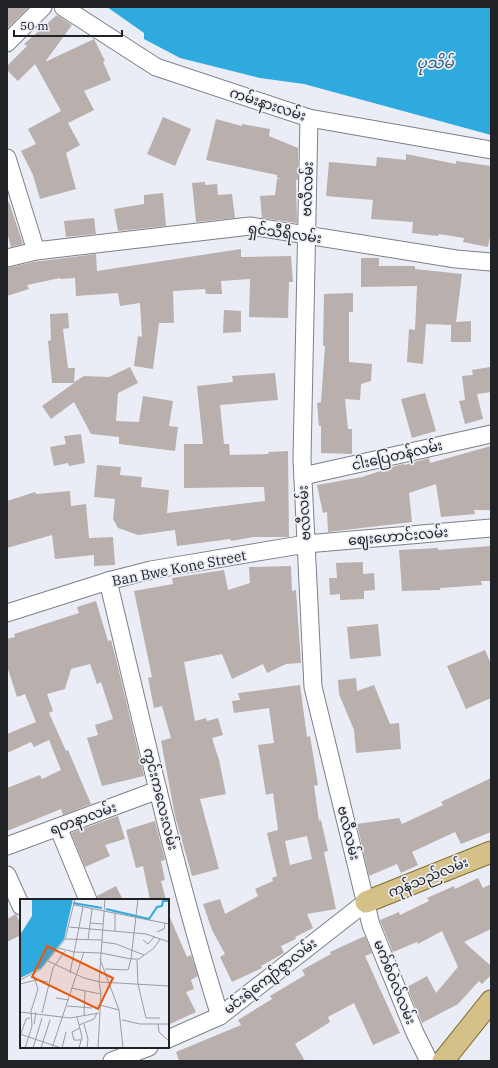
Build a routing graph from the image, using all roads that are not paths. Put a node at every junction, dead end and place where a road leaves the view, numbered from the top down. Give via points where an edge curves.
1 (43, 7) edge
2 (63, 7) edge
3 (7, 43) edge
4 (309, 118) junction
5 (491, 150) edge
6 (7, 158) edge
7 (306, 236) junction
8 (36, 251) junction
9 (7, 258) edge
10 (491, 262) edge
11 (491, 434) edge
12 (302, 476) junction
13 (491, 528) edge
14 (306, 544) junction
15 (108, 581) junction
16 (7, 613) edge
17 (158, 790) junction
18 (58, 827) junction
19 (7, 846) edge
20 (491, 852) edge
21 (7, 875) edge
22 (88, 899) edge
23 (366, 902) junction
24 (20, 904) edge
25 (491, 1001) edge
26 (220, 1016) junction
27 (169, 1039) edge
28 (146, 1048) edge
29 (112, 1061) edge
30 (429, 1061) edge
31 (443, 1061) edge

1 - 3 street
2 - 4 street, ကမ်းနားလမ်း via 156,67
4 - 5 street, ကမ်းနားလမ်း
4 - 7 street, ဗလီလမ်း
6 - 8 street
7 - 8 street, ရှင်သီရိလမ်း via 250,226
7 - 10 street, ရှင်သီရိလမ်း
7 - 12 street, ဗလီလမ်း
8 - 9 street, ရှင်သီရိလမ်း
11 - 12 street, ငါးပြေတန်လမ်း
12 - 14 street, ဗလီလမ်း
13 - 14 street, ဈေးဟောင်းလမ်း
14 - 15 street, Ban Bwe Kone Street via 151,570
14 - 23 street, ဗလီလမ်း via 313,687
15 - 16 street, Ban Bwe Kone Street
15 - 17 street, ကွင်းကလေးလမ်း
17 - 18 street, ရတနာလမ်း
17 - 26 street, ကွင်းကလေးလမ်း via 206,973
18 - 19 street, ရတနာလမ်း
18 - 22 street
20 - 23 main road, ကုန်သည်လမ်း
21 - 24 street
23 - 26 street, မင်းရဲကျော်ဇွာလမ်း
23 - 30 street, မက်စ်ဝဲလ်လမ်း via 371,925
25 - 31 main road
26 - 27 street, မင်းရဲကျော်ဇွာလမ်း
28 - 29 street

